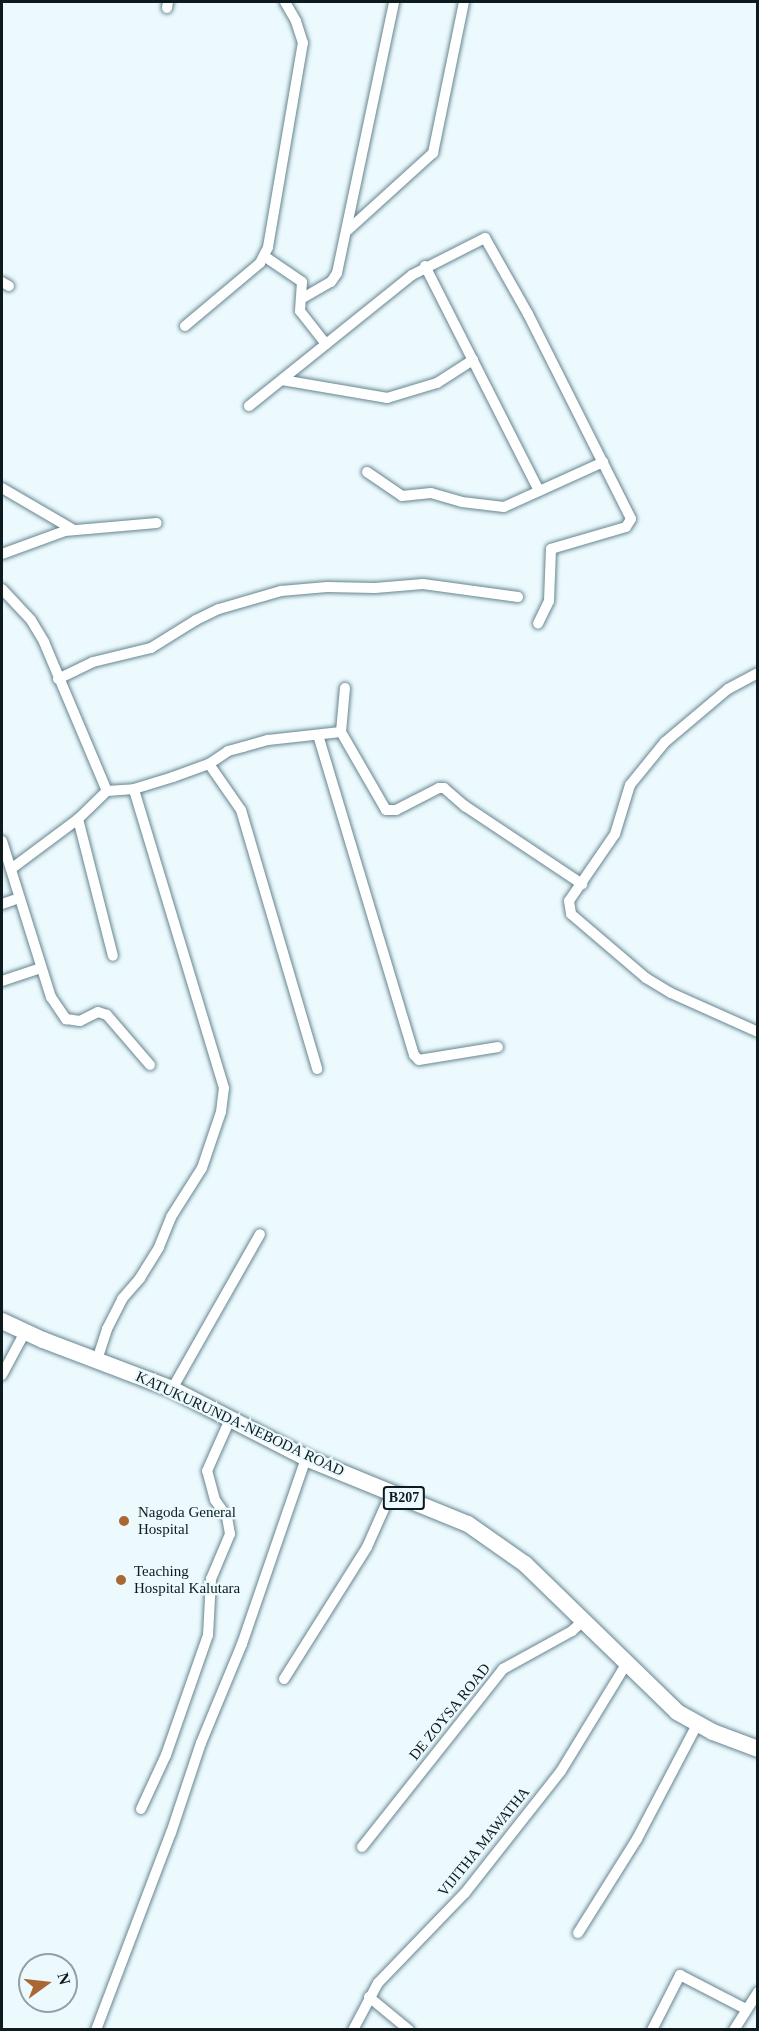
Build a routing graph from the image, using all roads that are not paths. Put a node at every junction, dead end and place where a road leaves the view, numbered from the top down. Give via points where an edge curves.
1 (285, 2) edge
2 (394, 2) edge
3 (464, 2) edge
4 (348, 230) junction
5 (264, 256) junction
6 (425, 266) junction
7 (301, 299) junction
8 (185, 326) dead end
9 (326, 344) junction
10 (472, 360) junction
11 (282, 380) junction
12 (249, 405) dead end
13 (603, 462) junction
14 (367, 472) dead end
15 (2, 488) edge
16 (539, 491) junction
17 (157, 524) dead end
18 (75, 530) junction
19 (2, 555) edge
20 (2, 589) edge
21 (518, 597) dead end
22 (538, 624) dead end
23 (758, 673) edge
24 (58, 679) junction
25 (345, 688) dead end
26 (341, 732) junction
27 (318, 735) junction
28 (209, 764) junction
29 (134, 789) junction
30 (107, 791) junction
31 (78, 819) junction
32 (2, 841) edge
33 (11, 869) junction
34 (582, 884) junction
35 (19, 898) junction
36 (2, 904) edge
37 (113, 956) dead end
38 (41, 968) junction
39 (2, 981) edge
40 (758, 1032) edge
41 (498, 1047) dead end
42 (150, 1065) dead end
43 (317, 1069) dead end
44 (260, 1234) dead end
45 (2, 1321) edge
46 (25, 1332) junction
47 (97, 1360) junction
48 (2, 1375) edge
49 (172, 1389) junction
50 (231, 1417) junction
51 (306, 1458) junction
52 (391, 1493) junction
53 (584, 1620) junction
54 (627, 1664) junction
55 (284, 1679) dead end
56 (698, 1723) junction
57 (758, 1749) edge
58 (141, 1809) dead end
59 (362, 1847) dead end
60 (578, 1933) dead end
61 (369, 1997) junction
62 (756, 1998) edge
63 (746, 2009) junction
64 (96, 2030) edge
65 (353, 2030) edge
66 (409, 2030) edge
67 (652, 2030) edge
68 (734, 2030) edge

1 - 5 street via 303,43
2 - 4 street
3 - 4 street via 433,153
4 - 7 street via 334,278
5 - 7 street via 298,277 303,286
5 - 8 street
6 - 9 street
6 - 10 street
6 - 13 street via 480,238 489,241
7 - 9 street via 302,316
9 - 11 street
10 - 11 street via 437,383 387,398
10 - 16 street
11 - 12 street
13 - 16 street
13 - 22 street via 631,523 551,549 549,601
14 - 16 street via 402,496 431,493 462,502 504,507
15 - 18 street
17 - 18 street
18 - 19 street via 44,537
20 - 24 street via 31,620
21 - 24 street via 423,584 280,591 219,609 151,648 93,662
23 - 34 street via 728,689 665,742 630,785 615,834
24 - 30 street
25 - 26 street
26 - 27 street
26 - 34 street via 386,810 396,810 444,788
27 - 28 street via 268,740 228,751
27 - 41 street via 414,1055 419,1060
28 - 29 street
28 - 43 street via 241,810
29 - 30 street
29 - 47 street via 224,1088 221,1112 202,1168 171,1217 159,1247 122,1299
30 - 31 street
31 - 33 street
31 - 37 street
32 - 33 street
33 - 35 street
34 - 40 street via 569,901 571,914 635,970 671,993
35 - 36 street
35 - 38 street
38 - 39 street
38 - 42 street via 51,997 66,1019 81,1021 98,1012 107,1015
44 - 49 street
45 - 46 main road, KATUKURUNDA-NEBODA ROAD / B207
46 - 47 main road, KATUKURUNDA-NEBODA ROAD / B207
46 - 48 street
47 - 49 main road, KATUKURUNDA-NEBODA ROAD / B207
49 - 50 main road, KATUKURUNDA-NEBODA ROAD / B207
50 - 51 main road, KATUKURUNDA-NEBODA ROAD / B207
50 - 58 street via 207,1471 215,1500 227,1517 230,1540 211,1579 208,1635 166,1755
51 - 52 main road, KATUKURUNDA-NEBODA ROAD / B207
51 - 64 street via 242,1644 201,1743
52 - 53 main road, KATUKURUNDA-NEBODA ROAD / B207 via 468,1524 497,1542
52 - 55 street via 367,1547
53 - 54 main road, KATUKURUNDA-NEBODA ROAD / B207
53 - 59 street, DE ZOYSA ROAD via 572,1631 503,1669
54 - 56 main road, KATUKURUNDA-NEBODA ROAD / B207 via 667,1704
54 - 61 street, VIJITHA MAWATHA via 561,1771 465,1893
56 - 57 main road, KATUKURUNDA-NEBODA ROAD / B207
56 - 60 street via 637,1839
61 - 65 street, VIJITHA MAWATHA
61 - 66 street
62 - 63 street
63 - 67 street via 680,1975
63 - 68 street

